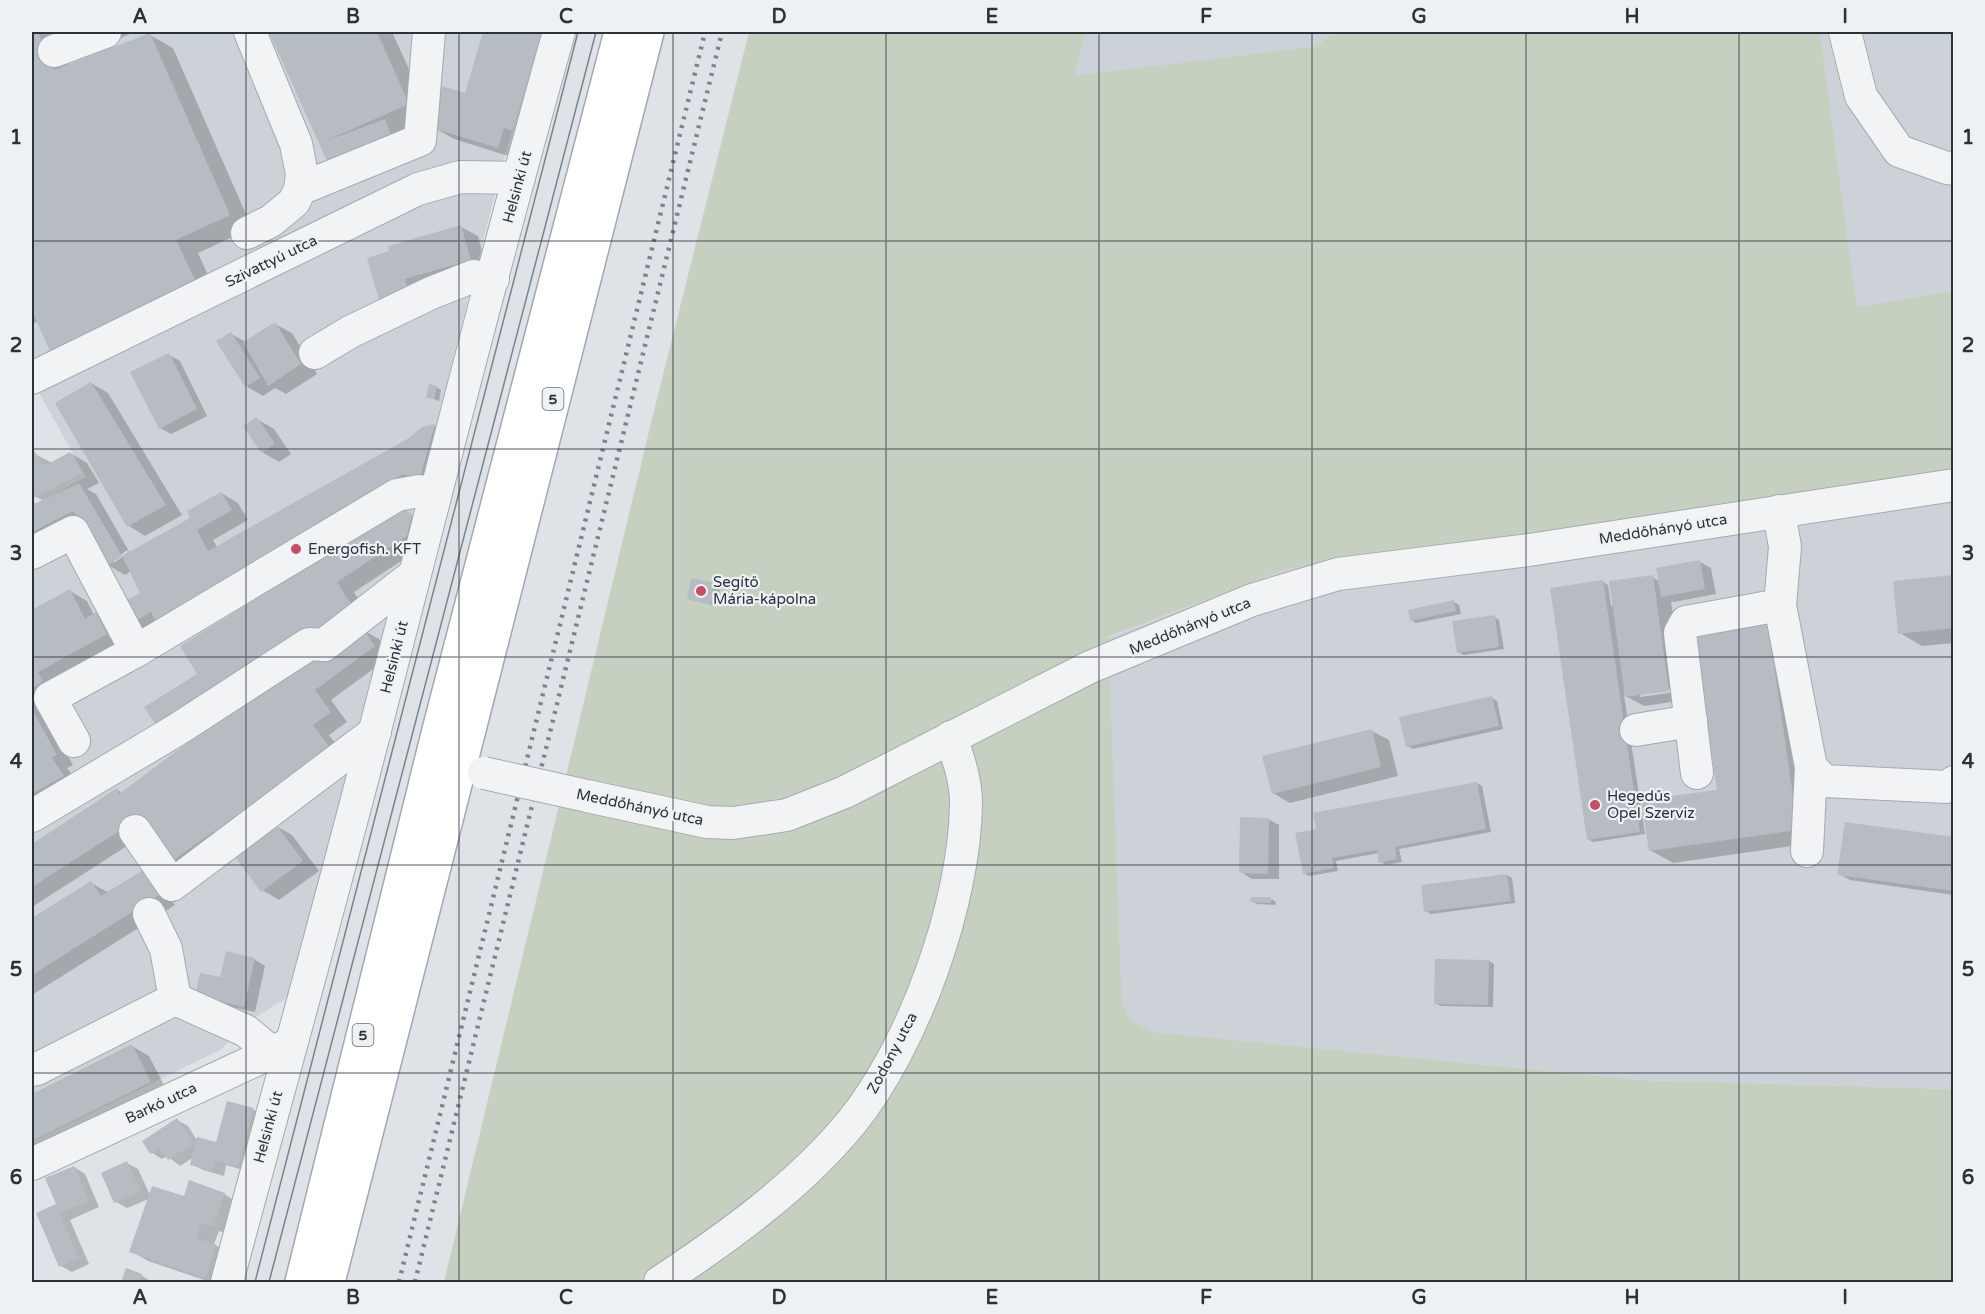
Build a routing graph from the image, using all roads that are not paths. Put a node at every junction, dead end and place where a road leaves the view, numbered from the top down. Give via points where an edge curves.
1 (105, 32) edge
2 (250, 32) edge
3 (429, 32) edge
4 (560, 32) edge
5 (621, 32) edge
6 (647, 32) edge
7 (1845, 32) edge
8 (62, 43) edge
9 (1953, 169) edge
10 (519, 178) junction
11 (300, 189) junction
12 (247, 233) dead end
13 (493, 279) junction
14 (315, 353) dead end
15 (32, 378) edge
16 (1953, 485) edge
17 (435, 495) junction
18 (1779, 511) junction
19 (32, 553) edge
20 (414, 575) junction
21 (1780, 605) junction
22 (136, 651) junction
23 (1691, 721) junction
24 (1636, 730) dead end
25 (375, 732) junction
26 (438, 734) junction
27 (951, 737) junction
28 (74, 741) dead end
29 (1811, 767) junction
30 (472, 770) junction
31 (1697, 773) dead end
32 (1953, 782) edge
33 (425, 788) junction
34 (32, 816) edge
35 (135, 831) dead end
36 (1807, 851) dead end
37 (149, 914) dead end
38 (175, 999) junction
39 (281, 1048) junction
40 (32, 1070) edge
41 (32, 1164) edge
42 (227, 1282) edge
43 (302, 1282) edge
44 (328, 1282) edge
45 (660, 1282) edge

1 - 8 street
2 - 11 street via 296,144 301,164
3 - 11 street via 420,140
4 - 10 street, Helsinki út
5 - 26 main road, 5
6 - 30 main road, 5
7 - 9 street via 1861,96 1899,151
10 - 13 street, Helsinki út
10 - 15 street, Szivattyú utca via 460,177 418,189
11 - 12 street via 281,215
13 - 14 street via 474,276 431,292
13 - 17 street, Helsinki út
16 - 18 street, Meddőhányó utca
17 - 20 street, Helsinki út
17 - 22 street via 419,491 397,495
18 - 21 street via 1785,547
18 - 27 street, Meddőhányó utca via 1529,550 1338,574 1252,600 1090,667
19 - 22 street via 73,532
20 - 25 street, Helsinki út
20 - 34 street via 324,645 309,644 178,729
21 - 23 street via 1686,622 1680,633
21 - 29 street
22 - 28 street via 50,698
23 - 24 street
23 - 31 street
25 - 35 street via 172,885
25 - 39 street, Helsinki út
26 - 30 main road via 446,753
26 - 33 main road, 5
27 - 30 street, Meddőhányó utca, bridge via 845,792 787,815 733,823 707,822
27 - 45 street, Zodony utca via 962,770 966,801 962,855 939,949 894,1055 850,1124 792,1184 711,1248
29 - 32 street via 1824,781 1947,787
29 - 36 street
30 - 33 main road via 441,774
30 - 44 main road, 5
33 - 43 main road, 5
37 - 38 street via 166,949
38 - 39 street
38 - 40 street
39 - 41 street, Barkó utca
39 - 42 street, Helsinki út

